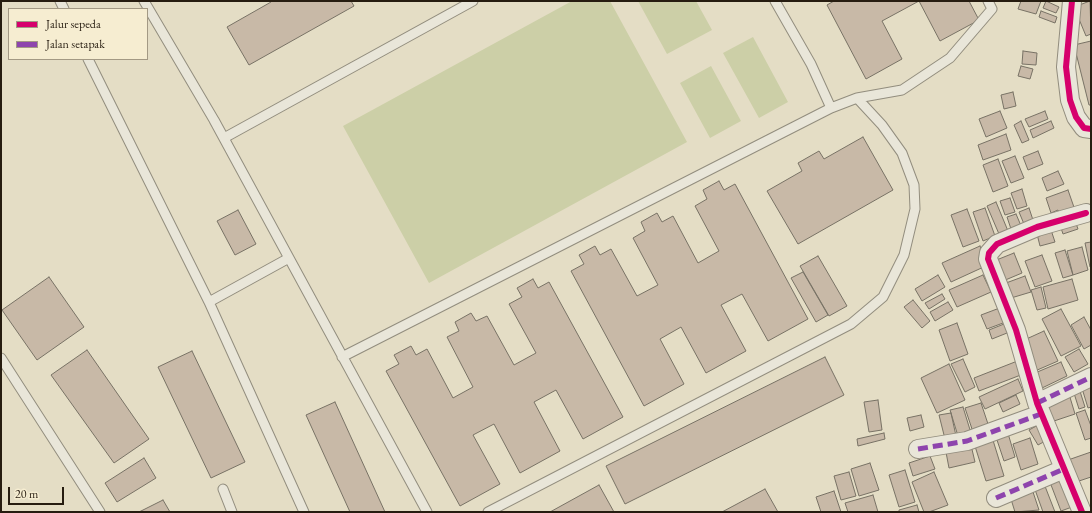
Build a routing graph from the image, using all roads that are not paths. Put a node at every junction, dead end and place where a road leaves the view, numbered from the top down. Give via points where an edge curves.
1 (144, 1) edge
2 (473, 1) edge
3 (775, 1) edge
4 (988, 1) edge
5 (1072, 1) edge
6 (88, 60) edge
7 (857, 98) junction
8 (831, 108) junction
9 (1087, 129) edge
10 (224, 138) junction
11 (1086, 213) dead end
12 (289, 258) junction
13 (209, 302) junction
14 (342, 357) junction
15 (1, 358) edge
16 (1091, 377) edge
17 (1039, 408) junction
18 (918, 448) dead end
19 (1064, 469) junction
20 (223, 489) dead end
21 (996, 498) dead end
22 (1085, 510) edge
23 (100, 512) edge
24 (232, 512) edge
25 (304, 512) edge
26 (427, 512) edge
27 (488, 512) edge

1 - 10 lane
2 - 10 lane
3 - 8 lane via 811,64
4 - 7 lane via 992,8 950,58 902,90
5 - 9 street via 1066,67 1070,100 1076,117
6 - 13 lane
7 - 8 lane
7 - 27 lane via 882,125 902,153 914,185 915,209 904,255 883,297 852,324
8 - 14 lane
10 - 12 lane
11 - 17 street via 1037,227 996,244 989,253 988,259 1016,330
12 - 13 lane
12 - 14 lane
13 - 25 lane
14 - 26 lane
15 - 23 lane
16 - 17 street
17 - 18 street via 967,441
17 - 19 street
19 - 21 street
19 - 22 street
20 - 24 lane

